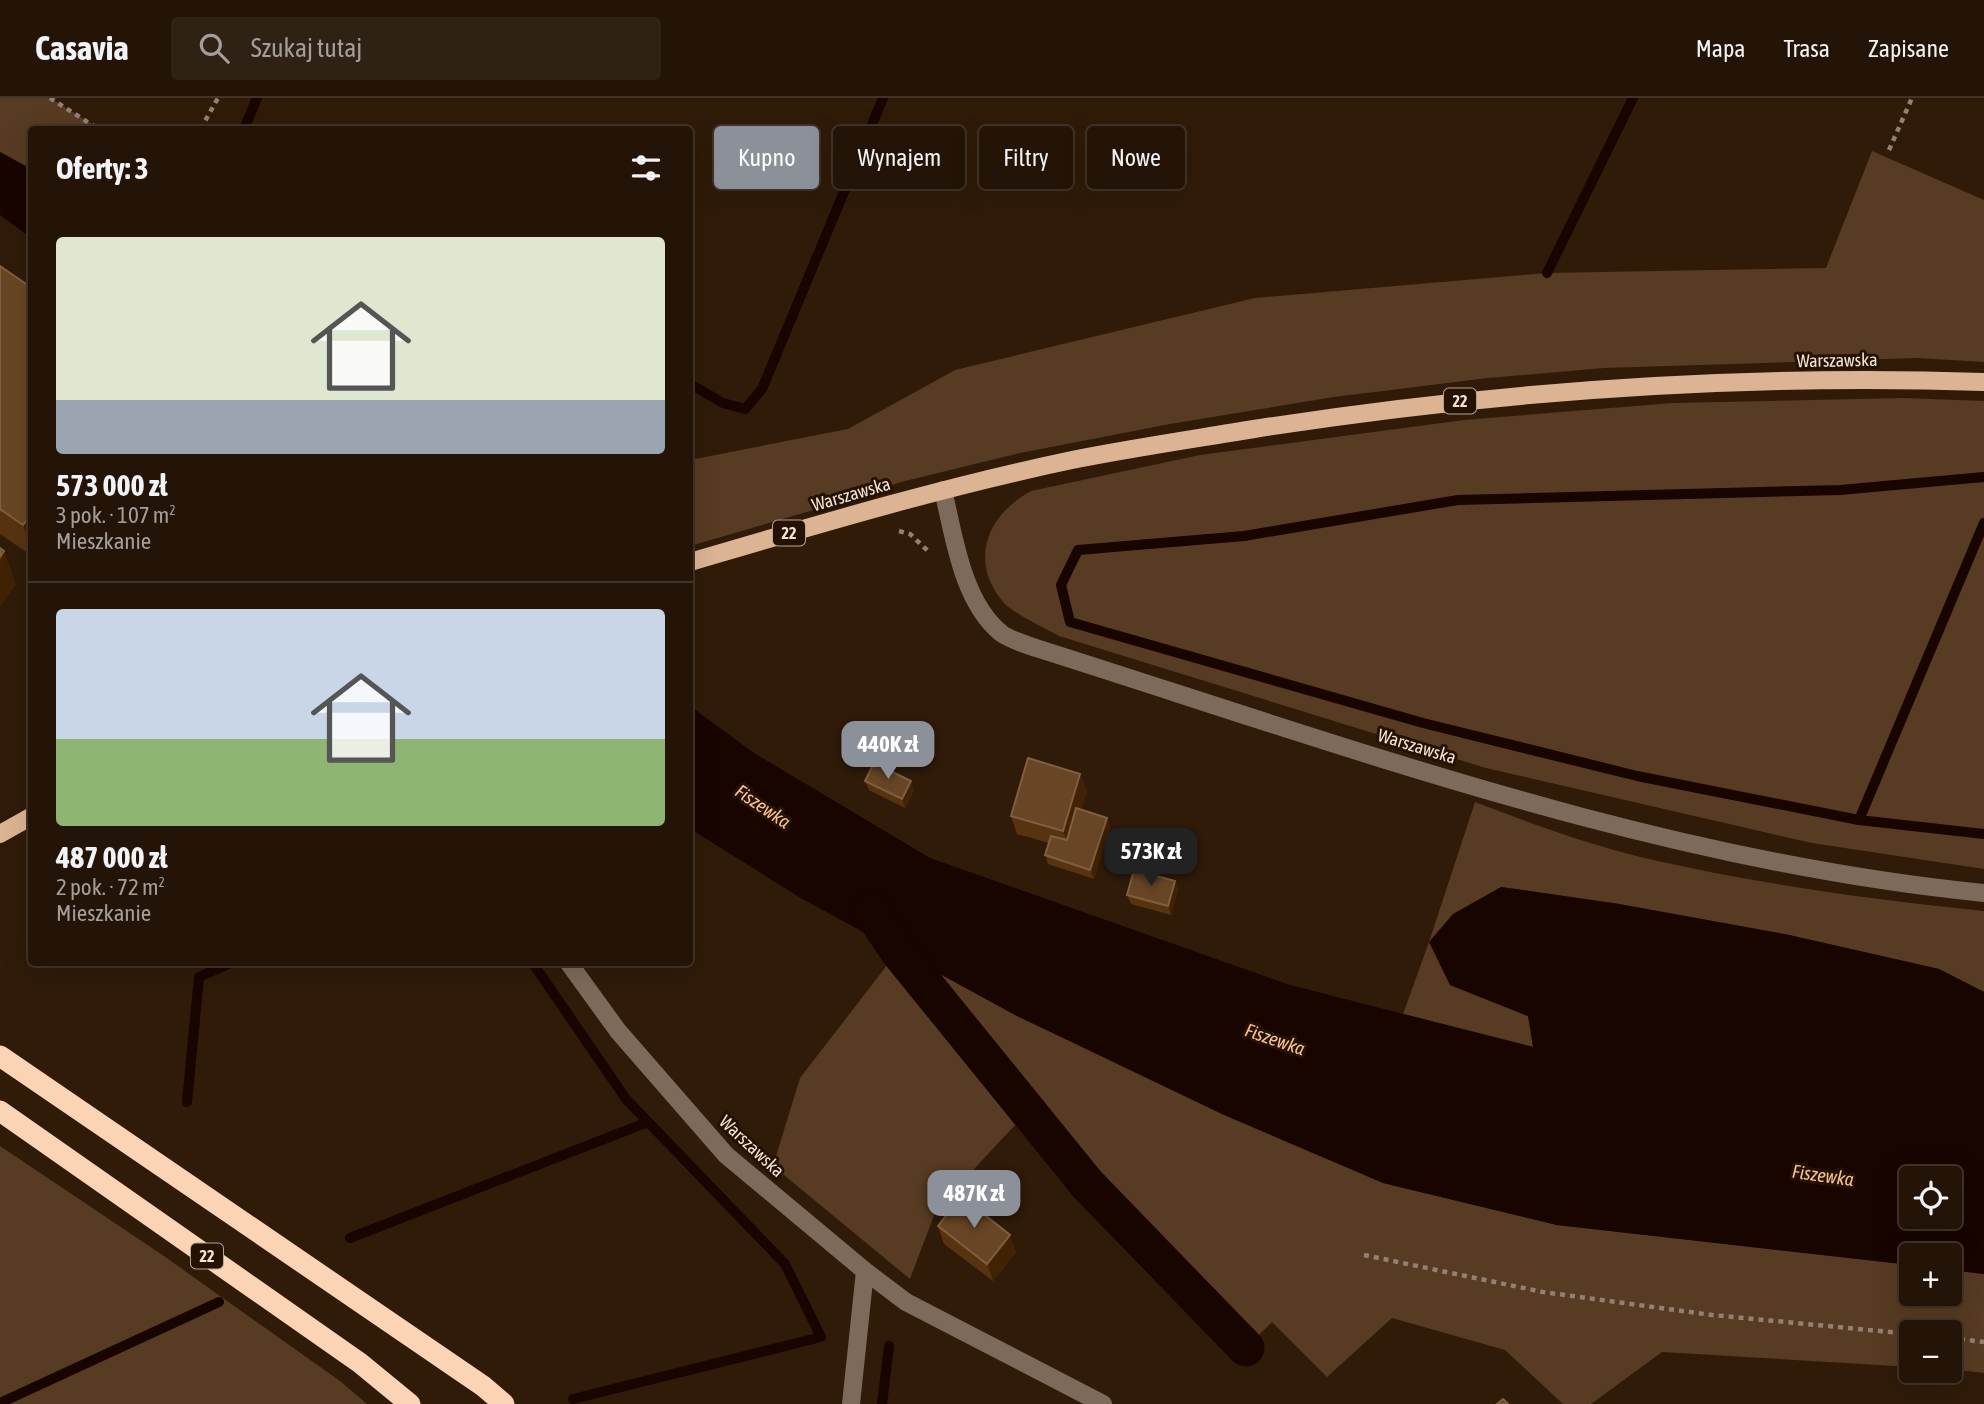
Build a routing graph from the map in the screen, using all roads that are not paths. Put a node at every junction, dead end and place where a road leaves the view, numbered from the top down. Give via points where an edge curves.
1 (1984, 382) edge
2 (943, 490) junction
3 (693, 561) edge
4 (28, 818) edge
5 (0, 834) edge
6 (1984, 893) edge
7 (571, 966) edge
8 (0, 1056) edge
9 (0, 1111) edge
10 (866, 1271) junction
11 (410, 1404) edge
12 (504, 1404) edge
13 (851, 1404) edge
14 (1102, 1404) edge

1 - 2 main road, Warszawska / 22 via 1655,385 1512,395 1372,410 1214,435
2 - 3 main road, Warszawska / 22
2 - 6 lane, Warszawska via 974,600 1002,633 1036,648 1557,810 1717,850 1921,887
4 - 5 main road
7 - 10 lane, Warszawska via 618,1031 726,1155
8 - 12 highway
9 - 11 highway, 22 via 360,1363
10 - 13 lane
10 - 14 lane, Warszawska via 906,1302

